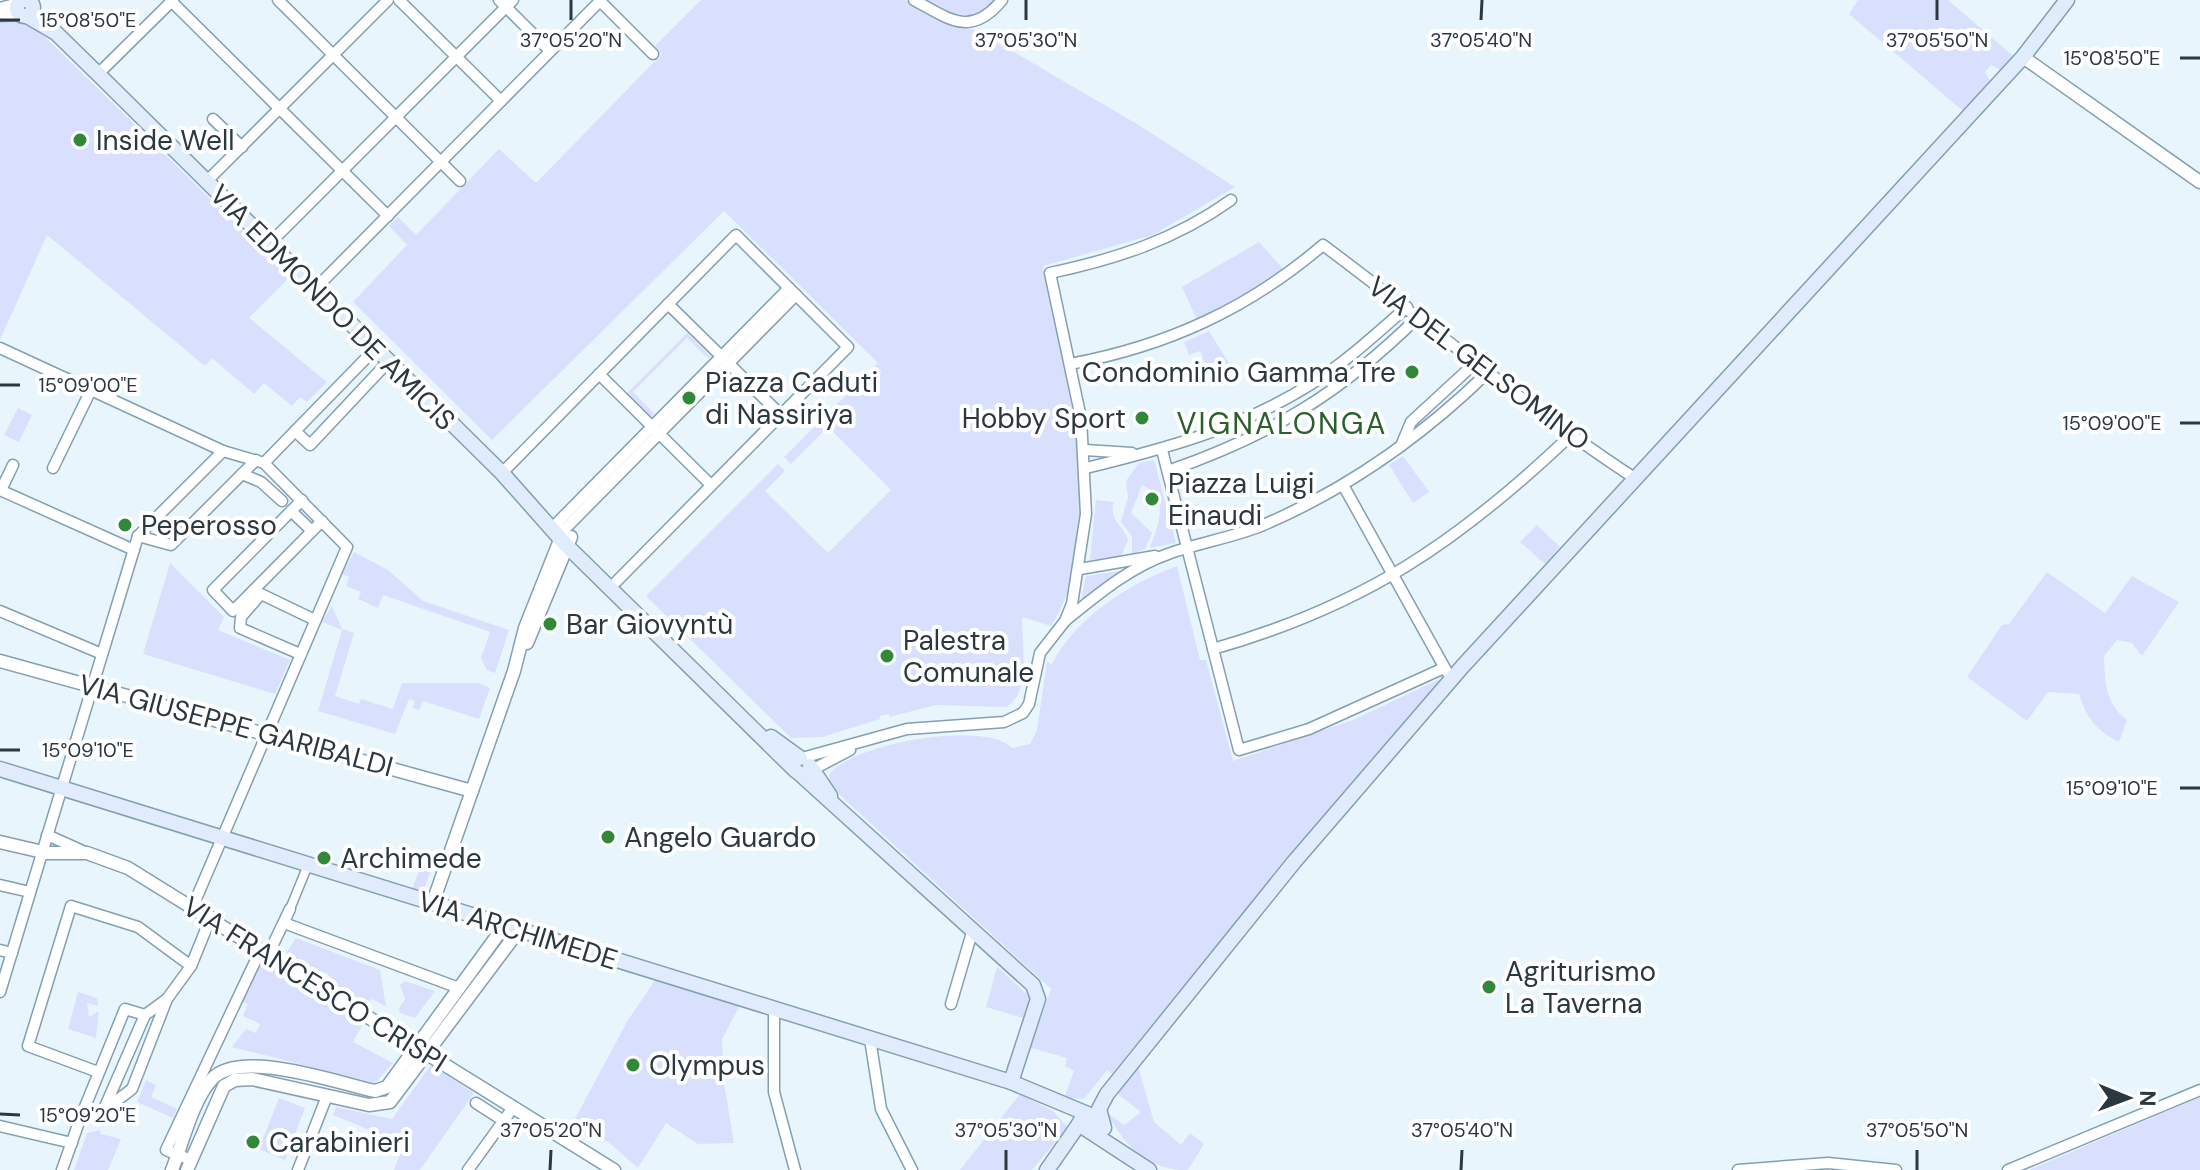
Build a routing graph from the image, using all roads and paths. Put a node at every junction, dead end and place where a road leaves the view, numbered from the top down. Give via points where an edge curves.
1 (172, 0) edge
2 (278, 0) edge
3 (388, 0) edge
4 (399, 0) edge
5 (599, 0) edge
6 (914, 0) edge
7 (1002, 0) edge
8 (2067, 0) edge
9 (506, 2) edge
10 (24, 6) edge
11 (0, 9) edge
12 (0, 15) edge
13 (550, 51) junction
14 (653, 54) dead end
15 (333, 55) junction
16 (455, 57) junction
17 (2023, 57) junction
18 (98, 74) junction
19 (501, 101) junction
20 (280, 109) junction
21 (396, 117) junction
22 (213, 119) dead end
23 (242, 147) junction
24 (440, 162) junction
25 (343, 171) junction
26 (460, 181) dead end
27 (206, 182) junction
28 (2200, 182) edge
29 (1231, 200) dead end
30 (388, 216) junction
31 (269, 244) junction
32 (315, 289) junction
33 (793, 291) junction
34 (668, 304) junction
35 (1407, 307) junction
36 (1418, 317) junction
37 (0, 348) edge
38 (374, 350) junction
39 (725, 360) junction
40 (362, 362) junction
41 (388, 362) junction
42 (1342, 362) junction
43 (1070, 364) junction
44 (1474, 364) junction
45 (599, 374) junction
46 (1486, 374) junction
47 (376, 375) junction
48 (1352, 378) junction
49 (91, 390) junction
50 (1260, 411) junction
51 (781, 415) junction
52 (656, 430) junction
53 (1268, 430) junction
54 (295, 431) junction
55 (1570, 436) junction
56 (1400, 448) junction
57 (1085, 450) junction
58 (1162, 450) junction
59 (223, 451) junction
60 (1142, 454) junction
61 (260, 462) junction
62 (13, 465) dead end
63 (53, 468) dead end
64 (1086, 468) junction
65 (1168, 471) junction
66 (242, 474) junction
67 (505, 476) junction
68 (1636, 479) junction
69 (711, 485) junction
70 (1343, 485) junction
71 (1, 490) edge
72 (302, 500) junction
73 (282, 501) dead end
74 (291, 511) junction
75 (322, 521) junction
76 (312, 531) junction
77 (563, 534) junction
78 (138, 536) junction
79 (1186, 548) junction
80 (134, 550) junction
81 (1165, 555) junction
82 (577, 556) junction
83 (1080, 569) junction
84 (556, 575) junction
85 (1394, 576) junction
86 (616, 582) junction
87 (0, 611) edge
88 (315, 620) junction
89 (1065, 621) junction
90 (1213, 649) junction
91 (102, 654) junction
92 (300, 654) junction
93 (0, 661) edge
94 (514, 671) junction
95 (1449, 674) junction
96 (93, 685) junction
97 (266, 734) junction
98 (866, 742) junction
99 (805, 766) junction
100 (0, 769) edge
101 (62, 788) junction
102 (472, 791) junction
103 (860, 829) junction
104 (47, 835) junction
105 (222, 838) junction
106 (0, 842) edge
107 (42, 852) junction
108 (87, 853) junction
109 (308, 865) junction
110 (0, 885) edge
111 (30, 892) junction
112 (433, 902) junction
113 (193, 906) junction
114 (290, 909) joint
115 (211, 917) junction
116 (284, 923) junction
117 (512, 927) junction
118 (973, 929) junction
119 (0, 950) edge
120 (264, 952) junction
121 (12, 953) junction
122 (191, 966) junction
123 (459, 988) junction
124 (0, 992) edge
125 (167, 999) junction
126 (951, 1004) dead end
127 (774, 1010) junction
128 (145, 1015) junction
129 (870, 1039) junction
130 (416, 1047) junction
131 (428, 1055) junction
132 (206, 1062) junction
133 (239, 1065) junction
134 (98, 1072) junction
135 (244, 1079) junction
136 (220, 1080) junction
137 (1011, 1082) junction
138 (2200, 1090) edge
139 (386, 1092) junction
140 (327, 1096) junction
141 (476, 1103) dead end
142 (378, 1106) junction
143 (512, 1109) junction
144 (103, 1111) junction
145 (80, 1119) junction
146 (1087, 1119) junction
147 (504, 1121) junction
148 (0, 1126) edge
149 (74, 1138) junction
150 (178, 1155) junction
151 (189, 1165) edge
152 (608, 1169) edge
153 (62, 1170) edge
154 (172, 1170) edge
155 (298, 1170) edge
156 (468, 1170) edge
157 (795, 1170) edge
158 (912, 1170) edge
159 (1047, 1170) edge
160 (1149, 1170) edge
161 (1738, 1170) edge
162 (1896, 1170) edge
163 (2008, 1170) edge

1 - 18 street
1 - 20 street
2 - 15 street
3 - 15 street
4 - 16 street
5 - 13 street
5 - 14 street
6 - 7 street via 949,20 972,22 984,19
8 - 17 main road
9 - 13 street
9 - 16 street
10 - 11 street
10 - 12 street
10 - 18 main road, VIA EDMONDO DE AMICIS
13 - 19 street
15 - 20 street
15 - 21 street
16 - 19 street
16 - 21 street
17 - 28 street
17 - 68 main road
18 - 27 main road, VIA EDMONDO DE AMICIS
19 - 24 street
20 - 23 street
20 - 25 street
21 - 24 street
21 - 25 street
22 - 23 street
23 - 27 street
24 - 26 street
24 - 30 street
25 - 30 street
25 - 31 street
27 - 31 main road, VIA EDMONDO DE AMICIS
29 - 43 street via 1145,248 1050,273
30 - 32 street
31 - 32 main road, VIA EDMONDO DE AMICIS
32 - 38 main road, VIA EDMONDO DE AMICIS
33 - 34 street via 736,235
33 - 39 street
33 - 51 street via 848,347
34 - 39 street
34 - 45 street
35 - 36 street, VIA DEL GELSOMINO
35 - 42 street
35 - 43 street, VIA DEL GELSOMINO via 1323,245 1259,295 1212,321 1149,346
36 - 44 street, VIA DEL GELSOMINO
36 - 48 street
37 - 49 street
38 - 40 street
38 - 41 main road, VIA EDMONDO DE AMICIS
39 - 51 street
39 - 52 street
40 - 47 street
40 - 54 street
41 - 47 street
41 - 67 main road, VIA EDMONDO DE AMICIS
42 - 48 street
42 - 50 street
43 - 57 street
44 - 46 street, VIA DEL GELSOMINO
44 - 56 street via 1411,422
45 - 52 street
45 - 67 street
46 - 55 street, VIA DEL GELSOMINO
46 - 56 street
47 - 54 street via 310,445
48 - 53 street
49 - 59 street
49 - 63 street
50 - 53 street
50 - 58 street
51 - 69 street
52 - 69 street
52 - 77 street
53 - 65 street
54 - 61 street
55 - 68 street, VIA DEL GELSOMINO
55 - 85 street via 1487,512
56 - 70 street
57 - 60 street
57 - 64 street
58 - 60 street
58 - 65 street
59 - 61 street
59 - 78 street
60 - 64 street
61 - 66 street
61 - 72 street
62 - 71 street
64 - 83 street
65 - 79 street
66 - 73 street
66 - 78 street via 171,545
67 - 77 main road, VIA EDMONDO DE AMICIS
68 - 95 main road
69 - 86 street
70 - 79 street via 1260,526
70 - 85 street
71 - 80 street
72 - 74 street
72 - 75 street
74 - 76 street
74 - 76 street via 213,590 233,611
75 - 76 street
75 - 88 street via 347,547
77 - 82 main road, VIA EDMONDO DE AMICIS
77 - 84 street
77 - 86 main road, VIA EDMONDO DE AMICIS
77 - 94 street via 525,628
78 - 80 street
79 - 81 street
79 - 90 street
80 - 91 street
81 - 83 street
81 - 89 street via 1115,581
82 - 84 street
82 - 99 main road, VIA EDMONDO DE AMICIS
83 - 89 street
84 - 94 street
85 - 90 street via 1306,619
85 - 95 street
86 - 99 main road, VIA EDMONDO DE AMICIS
87 - 91 street
88 - 92 street
88 - 92 street via 261,594 241,617 240,628
89 - 98 street via 1040,653 1029,704 1012,720 920,727
90 - 95 street via 1239,750 1309,729
91 - 96 street
92 - 97 street
93 - 96 street, VIA GIUSEPPE GARIBALDI
94 - 102 street
95 - 146 main road
96 - 97 street, VIA GIUSEPPE GARIBALDI
96 - 101 street
97 - 102 street, VIA GIUSEPPE GARIBALDI
97 - 105 street
98 - 99 street
98 - 99 street via 828,763
99 - 103 main road
99 - 103 main road
100 - 101 main road, VIA ARCHIMEDE
101 - 104 street
101 - 105 main road, VIA ARCHIMEDE
102 - 112 street
103 - 118 main road
104 - 107 street
104 - 108 street
105 - 109 main road, VIA ARCHIMEDE
105 - 113 street
106 - 107 street, VIA FRANCESCO CRISPI
107 - 108 street, VIA FRANCESCO CRISPI
107 - 111 street
108 - 113 street, VIA FRANCESCO CRISPI via 128,868
109 - 112 main road, VIA ARCHIMEDE
109 - 114 street
110 - 111 street
111 - 121 street
112 - 117 main road, VIA ARCHIMEDE
113 - 115 street, VIA FRANCESCO CRISPI
114 - 116 street
115 - 120 street, VIA FRANCESCO CRISPI
115 - 122 street
116 - 120 street
116 - 123 street
117 - 123 street
117 - 127 main road, VIA ARCHIMEDE
117 - 131 street
118 - 126 street
118 - 137 main road via 1038,994
119 - 121 street
120 - 130 street, VIA FRANCESCO CRISPI
120 - 132 street
121 - 124 street
122 - 125 street
122 - 134 street via 138,927 71,906 28,1046
123 - 130 street
125 - 128 street
125 - 144 street via 132,1089
127 - 129 main road, VIA ARCHIMEDE
127 - 157 street via 774,1092
128 - 134 street via 125,1009
128 - 144 street
129 - 137 main road, VIA ARCHIMEDE
129 - 158 street via 881,1109
130 - 131 street, VIA FRANCESCO CRISPI
130 - 139 street
131 - 139 street
131 - 143 street, VIA FRANCESCO CRISPI
132 - 136 street
132 - 150 street via 166,1150
133 - 135 street
133 - 136 street
133 - 139 street
134 - 145 street
135 - 136 street
135 - 140 street
136 - 150 street via 206,1088
136 - 151 street
137 - 146 main road, VIA ARCHIMEDE
138 - 163 street
139 - 142 street
139 - 142 street
140 - 142 street
140 - 155 street
141 - 147 street
143 - 147 street
143 - 152 street, VIA FRANCESCO CRISPI
144 - 145 street
145 - 149 street
146 - 159 main road
146 - 160 main road, VIA ARCHIMEDE
147 - 156 street
148 - 149 street
149 - 153 street
150 - 151 street
150 - 154 street
161 - 162 street via 1828,1163

